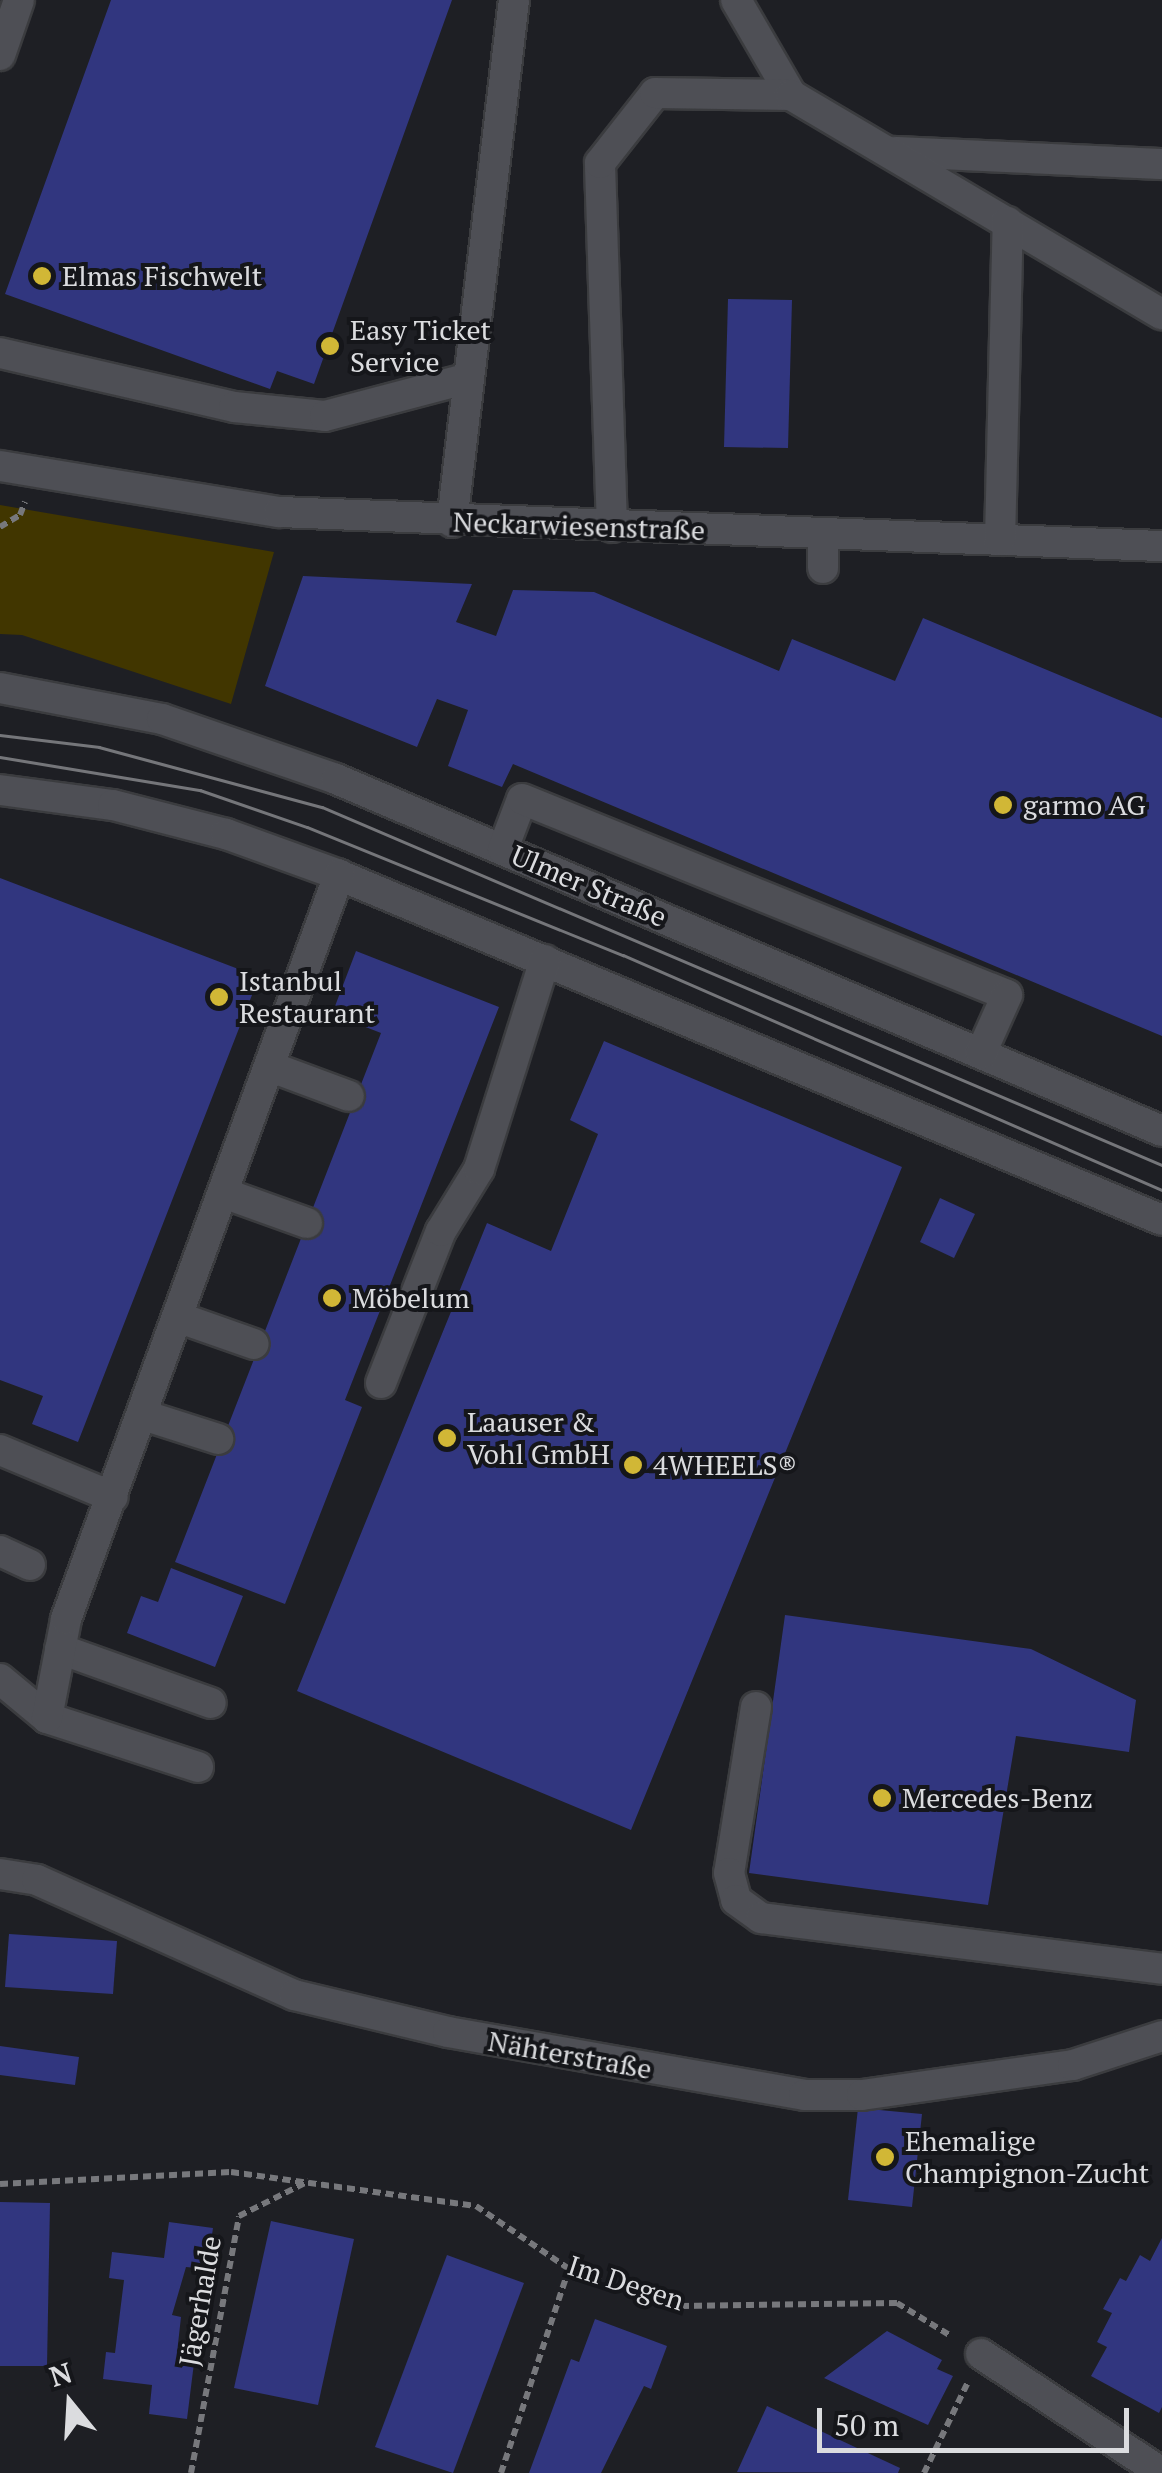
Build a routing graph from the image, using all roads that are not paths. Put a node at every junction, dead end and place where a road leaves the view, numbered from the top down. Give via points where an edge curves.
1 (19, 0) edge
2 (514, 0) edge
3 (736, 0) edge
4 (0, 54) edge
5 (791, 95) junction
6 (887, 151) junction
7 (1162, 164) edge
8 (1008, 222) junction
9 (1162, 314) edge
10 (0, 353) edge
11 (468, 378) junction
12 (0, 466) edge
13 (452, 522) junction
14 (612, 527) junction
15 (823, 534) junction
16 (1000, 540) junction
17 (1162, 546) edge
18 (823, 568) dead end
19 (0, 688) edge
20 (0, 790) edge
21 (502, 849) junction
22 (339, 875) junction
23 (544, 960) junction
24 (980, 1054) junction
25 (271, 1067) junction
26 (349, 1096) dead end
27 (1162, 1131) edge
28 (226, 1194) junction
29 (1162, 1220) edge
30 (307, 1223) dead end
31 (180, 1318) junction
32 (254, 1344) dead end
33 (381, 1383) dead end
34 (144, 1414) junction
35 (218, 1439) dead end
36 (0, 1450) edge
37 (113, 1497) junction
38 (0, 1552) edge
39 (30, 1565) dead end
40 (60, 1649) junction
41 (0, 1680) edge
42 (211, 1703) dead end
43 (756, 1707) dead end
44 (47, 1718) junction
45 (198, 1767) dead end
46 (0, 1874) edge
47 (1162, 1968) edge
48 (1162, 2036) edge
49 (981, 2354) road end
50 (1162, 2473) edge

1 - 4 street
2 - 11 street
3 - 5 street
5 - 6 street
5 - 14 street via 655,92 600,163
6 - 7 street
6 - 8 street
8 - 9 street
8 - 16 street
10 - 11 street via 234,406 325,416
11 - 13 street
12 - 13 street, Neckarwiesenstraße via 279,512
13 - 14 street, Neckarwiesenstraße
14 - 15 street, Neckarwiesenstraße
15 - 16 street, Neckarwiesenstraße
15 - 18 street
16 - 17 street, Neckarwiesenstraße
19 - 21 street, Ulmer Straße via 162,719 336,779
20 - 22 street via 113,805 226,834
21 - 24 street, Ulmer Straße
21 - 24 street via 522,799 1006,995
22 - 23 street
22 - 25 street
23 - 29 street
23 - 33 street via 478,1169 441,1231
24 - 27 street, Ulmer Straße
25 - 26 street
25 - 28 street
28 - 30 street
28 - 31 street
31 - 32 street
31 - 34 street
34 - 35 street
34 - 37 street
36 - 37 street
37 - 40 street
38 - 39 street
40 - 42 street
40 - 44 street
41 - 44 street
43 - 47 street via 729,1872 736,1900 761,1918
44 - 45 street
46 - 48 street, Nähterstraße via 37,1880 294,1995 448,2032 804,2094 862,2095 1072,2065
49 - 50 street

